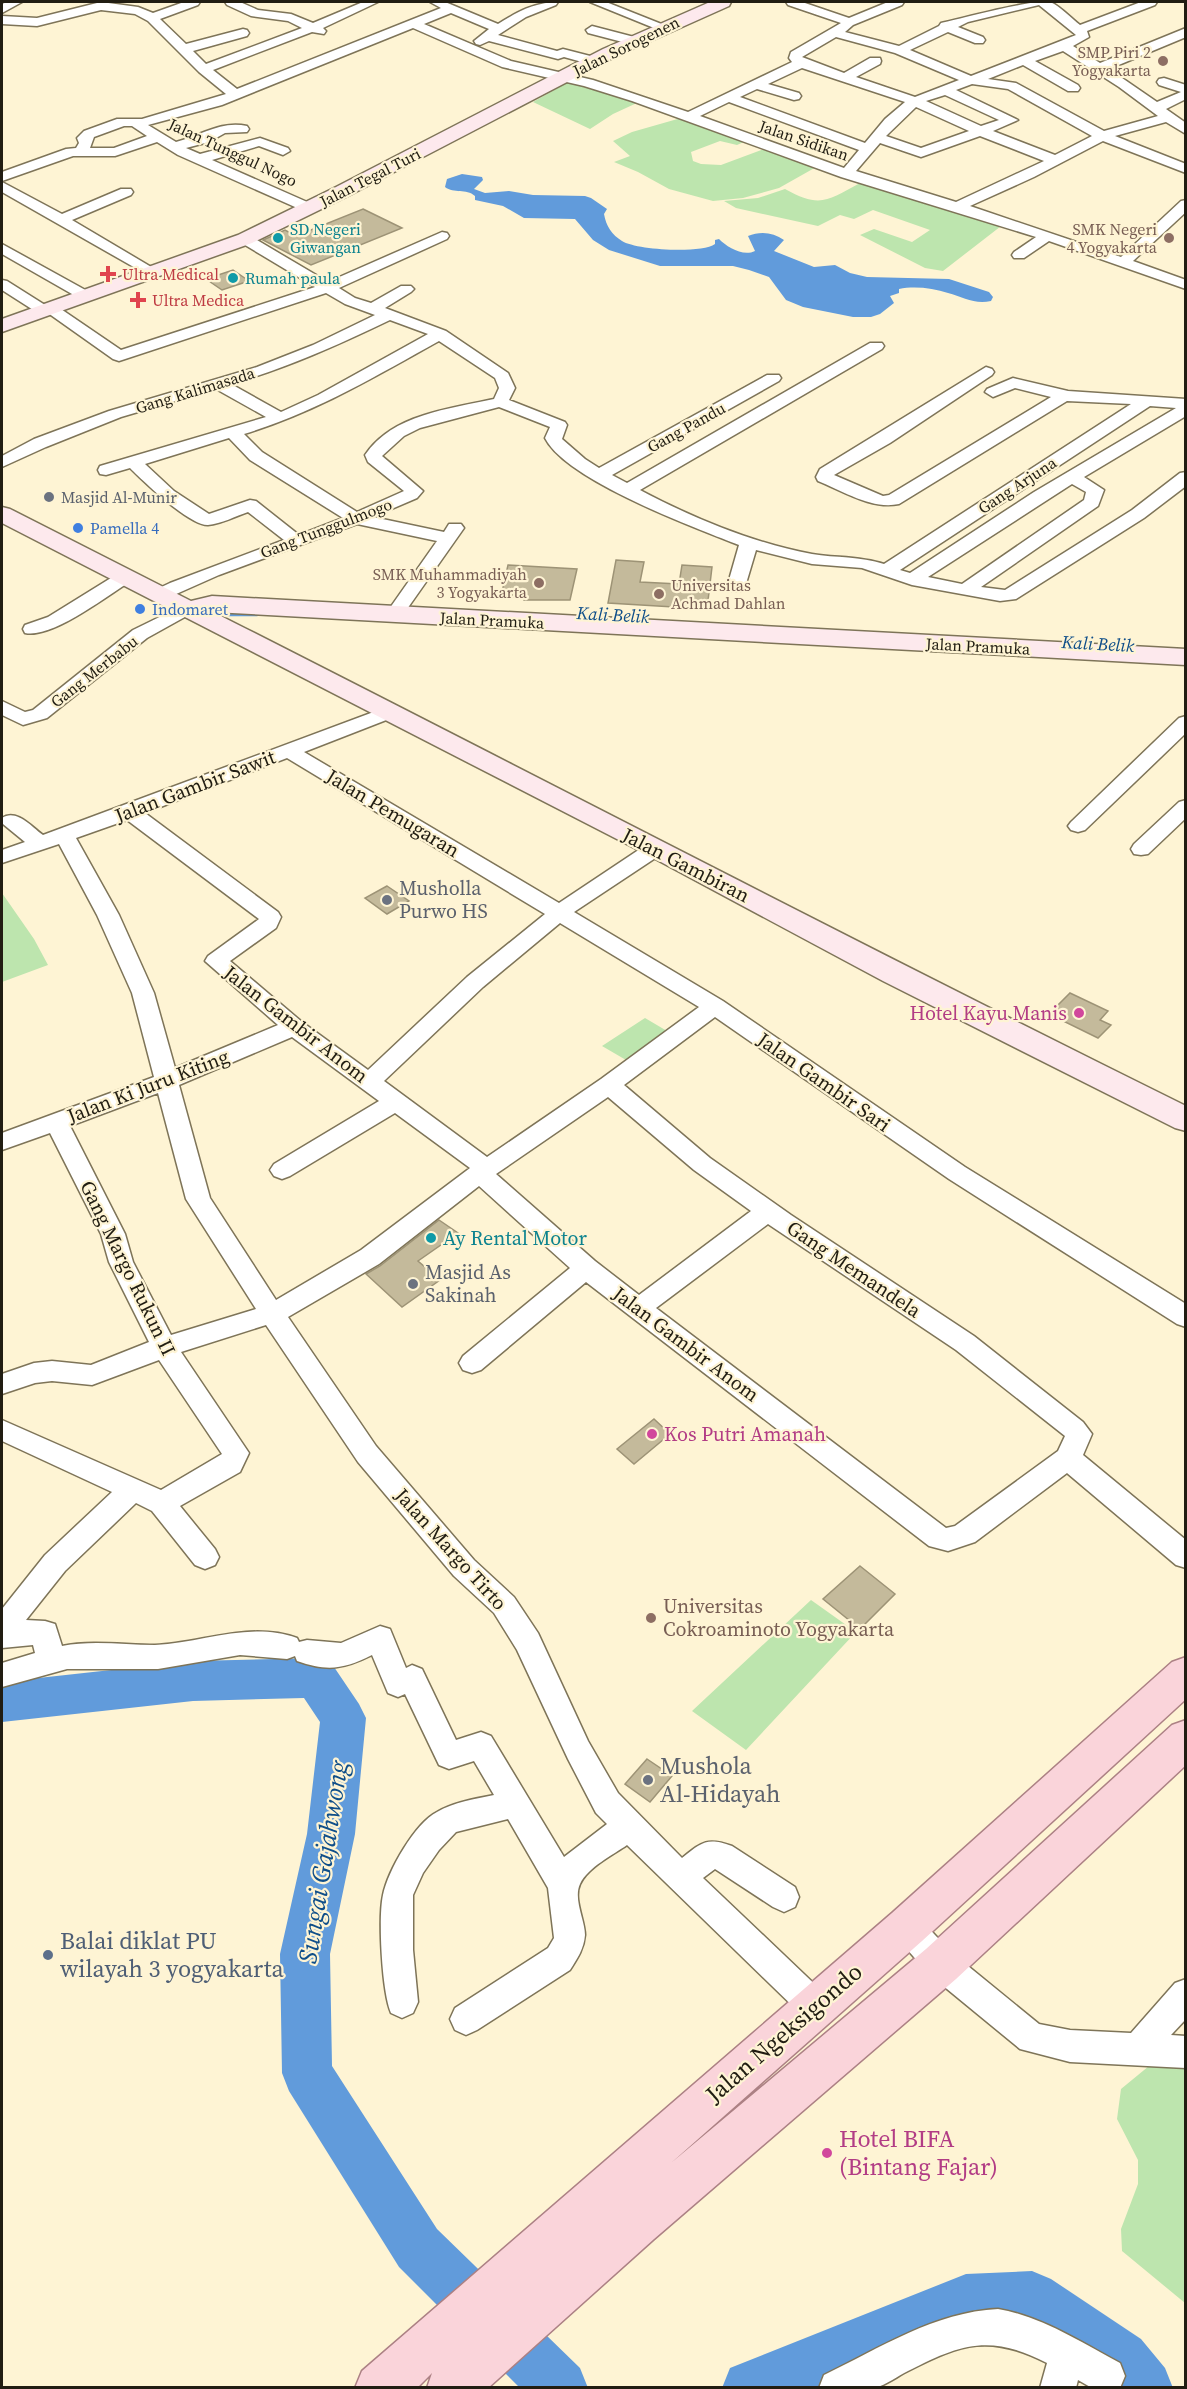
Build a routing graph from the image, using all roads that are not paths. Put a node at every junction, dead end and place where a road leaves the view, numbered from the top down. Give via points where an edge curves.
1 (16, 2) edge
2 (194, 2) edge
3 (231, 2) edge
4 (347, 2) edge
5 (435, 2) edge
6 (552, 2) edge
7 (596, 2) edge
8 (626, 2) edge
9 (723, 2) edge
10 (792, 2) edge
11 (898, 2) edge
12 (1036, 2) edge
13 (1043, 2) edge
14 (1151, 2) edge
15 (102, 4) edge
16 (288, 4) dead end
17 (366, 4) edge
18 (1003, 4) edge
19 (612, 8) junction
20 (2, 9) edge
21 (450, 9) junction
22 (152, 18) junction
23 (291, 18) junction
24 (2, 20) edge
25 (849, 22) junction
26 (412, 24) junction
27 (945, 26) junction
28 (663, 27) junction
29 (312, 28) junction
30 (592, 30) dead end
31 (1079, 30) junction
32 (492, 32) junction
33 (1185, 32) edge
34 (243, 33) dead end
35 (834, 33) junction
36 (979, 40) dead end
37 (634, 41) junction
38 (1064, 45) junction
39 (358, 46) junction
40 (184, 49) junction
41 (472, 49) junction
42 (900, 50) junction
43 (1107, 51) dead end
44 (1021, 57) junction
45 (1125, 57) junction
46 (593, 61) junction
47 (875, 61) dead end
48 (801, 63) junction
49 (1105, 66) dead end
50 (204, 69) junction
51 (563, 77) junction
52 (845, 78) junction
53 (969, 80) junction
54 (1164, 82) dead end
55 (757, 85) junction
56 (1073, 88) dead end
57 (943, 89) junction
58 (1185, 89) edge
59 (234, 94) junction
60 (1185, 94) edge
61 (794, 96) dead end
62 (730, 98) junction
63 (915, 101) junction
64 (1156, 108) junction
65 (688, 117) junction
66 (1169, 117) junction
67 (139, 122) junction
68 (242, 129) dead end
69 (1185, 130) edge
70 (982, 132) junction
71 (1102, 136) junction
72 (158, 137) junction
73 (877, 137) junction
74 (174, 147) junction
75 (868, 149) junction
76 (81, 151) junction
77 (282, 151) dead end
78 (199, 159) junction
79 (1055, 160) junction
80 (1185, 169) edge
81 (846, 174) junction
82 (2, 177) edge
83 (2, 186) edge
84 (126, 192) dead end
85 (1185, 204) edge
86 (956, 207) junction
87 (309, 208) junction
88 (63, 219) junction
89 (442, 236) dead end
90 (1047, 236) junction
91 (245, 239) junction
92 (2, 248) edge
93 (1019, 255) dead end
94 (1124, 262) junction
95 (151, 271) junction
96 (2, 284) edge
97 (1185, 285) edge
98 (326, 288) junction
99 (406, 289) dead end
100 (84, 295) junction
101 (47, 309) junction
102 (371, 309) junction
103 (387, 315) junction
104 (2, 326) edge
105 (440, 334) junction
106 (876, 346) dead end
107 (986, 372) dead end
108 (773, 378) dead end
109 (217, 383) junction
110 (993, 392) dead end
111 (1068, 396) junction
112 (1147, 401) junction
113 (500, 402) junction
114 (1185, 405) edge
115 (280, 418) junction
116 (233, 433) junction
117 (2, 462) edge
118 (134, 463) junction
119 (106, 470) dead end
120 (599, 475) junction
121 (1072, 477) junction
122 (1185, 477) edge
123 (628, 490) junction
124 (2, 514) edge
125 (356, 519) junction
126 (297, 542) junction
127 (749, 543) junction
128 (887, 570) junction
129 (125, 577) junction
130 (912, 580) junction
131 (736, 587) dead end
132 (965, 590) junction
133 (159, 595) junction
134 (186, 609) junction
135 (394, 615) junction
136 (32, 629) dead end
137 (1185, 657) edge
138 (2, 707) edge
139 (387, 713) junction
140 (1185, 722) edge
141 (289, 751) junction
142 (1185, 806) edge
143 (130, 812) junction
144 (10, 820) dead end
145 (1078, 826) dead end
146 (64, 835) junction
147 (40, 843) junction
148 (656, 848) junction
149 (1141, 849) dead end
150 (2, 857) edge
151 (559, 913) junction
152 (715, 1006) junction
153 (294, 1028) junction
154 (166, 1081) junction
155 (369, 1082) junction
156 (609, 1085) junction
157 (395, 1102) junction
158 (1185, 1120) edge
159 (56, 1122) junction
160 (2, 1142) edge
161 (282, 1170) dead end
162 (483, 1171) junction
163 (768, 1211) junction
164 (586, 1268) junction
165 (639, 1308) junction
166 (272, 1314) junction
167 (1185, 1317) edge
168 (164, 1347) junction
169 (472, 1364) dead end
170 (2, 1384) edge
171 (4, 1434) edge
172 (1068, 1458) junction
173 (133, 1489) junction
174 (162, 1503) junction
175 (206, 1557) dead end
176 (1185, 1557) edge
177 (2, 1629) edge
178 (2, 1636) edge
179 (56, 1659) junction
180 (1185, 1674) edge
181 (2, 1675) edge
182 (1185, 1738) edge
183 (514, 1804) junction
184 (629, 1826) junction
185 (681, 1877) junction
186 (564, 1886) junction
187 (784, 1897) dead end
188 (907, 1927) junction
189 (941, 1964) junction
190 (1185, 1994) edge
191 (402, 2002) dead end
192 (815, 2006) junction
193 (466, 2019) dead end
194 (1137, 2051) junction
195 (1185, 2052) edge
196 (622, 2205) junction
197 (1066, 2354) junction
198 (1107, 2376) dead end
199 (379, 2388) edge
200 (451, 2388) edge
201 (837, 2388) edge
202 (1058, 2388) edge

1 - 20 street
2 - 22 street
3 - 23 street via 263,15
4 - 17 street
5 - 21 street
6 - 32 street via 530,9
7 - 19 street
8 - 19 street
9 - 28 main road, Jalan Sorogenen
10 - 25 street
11 - 25 street
12 - 18 street
13 - 31 street
14 - 31 street
15 - 22 street via 132,9
15 - 24 street via 37,22
16 - 23 street via 302,11
17 - 29 street
18 - 27 street
19 - 28 street
21 - 26 street, Jalan Tunggul Nogo
21 - 32 street
22 - 40 street
23 - 29 street
25 - 35 street
26 - 39 street, Jalan Tunggul Nogo
26 - 41 street, Jalan Sidikan
27 - 36 street
27 - 42 street
28 - 37 main road, Jalan Sorogenen
29 - 39 street
29 - 50 street
30 - 37 street
31 - 38 street via 1083,37
32 - 41 street
32 - 46 street via 558,55
33 - 45 street
34 - 40 street
35 - 42 street
35 - 48 street via 796,55
37 - 46 main road, Jalan Sorogenen
38 - 44 street
38 - 64 street
39 - 59 street, Jalan Tunggul Nogo
40 - 50 street
41 - 51 street, Jalan Sidikan via 507,64
42 - 53 street
43 - 45 street
44 - 53 street
44 - 56 street
45 - 49 street
46 - 51 main road, Jalan Sorogenen
47 - 52 street
48 - 52 street
48 - 55 street
50 - 59 street
51 - 65 street, Jalan Sidikan
51 - 87 main road, Jalan Tegal Turi
52 - 63 street
53 - 57 street
53 - 71 street via 1011,86
54 - 58 street
55 - 61 street
55 - 62 street
57 - 63 street
57 - 70 street via 1011,119
59 - 67 street, Jalan Tunggul Nogo via 213,104
60 - 64 street
62 - 65 street
62 - 75 street
63 - 70 street
63 - 73 street
64 - 66 street
65 - 81 street, Jalan Sidikan
66 - 69 street
66 - 71 street
67 - 72 street, Jalan Tunggul Nogo via 137,125
67 - 76 street via 123,122 89,134
68 - 74 street via 224,129
70 - 73 street via 921,153
70 - 79 street
71 - 79 street
71 - 80 street
72 - 74 street, Jalan Tunggul Nogo
72 - 76 street via 115,152
73 - 75 street
74 - 78 street, Jalan Tunggul Nogo
75 - 81 street
76 - 82 street
77 - 78 street via 260,142
78 - 87 street, Jalan Tunggul Nogo
79 - 86 street
81 - 86 street, Jalan Sidikan
83 - 88 street
84 - 88 street
85 - 94 street
86 - 90 street, Jalan Sidikan
87 - 91 main road, Jalan Tegal Turi
88 - 95 street
89 - 98 street
90 - 93 street
90 - 94 street, Jalan Sidikan
91 - 95 main road, Jalan Tegal Turi
91 - 98 street
92 - 100 street
94 - 97 street, Jalan Sidikan
95 - 100 main road, Jalan Tegal Turi
96 - 101 street
98 - 101 street via 119,356
98 - 102 street
99 - 102 street
100 - 101 main road, Jalan Tegal Turi
101 - 104 main road, Jalan Tegal Turi
102 - 103 street
103 - 105 street
103 - 109 street, Gang Kalimasada via 319,348
105 - 113 street via 504,378 507,387
105 - 115 street
106 - 123 street
107 - 111 street via 824,477 881,501 893,500
108 - 120 street, Gang Pandu
109 - 115 street
109 - 117 street, Gang Kalimasada via 115,414
110 - 111 street via 1013,383
111 - 112 street
112 - 114 street
112 - 128 street, Gang Arjuna
113 - 120 street via 557,423 560,426 553,438 555,442
113 - 125 street, Gang Tunggulmogo via 418,423 386,441 374,458 414,491
114 - 121 street
115 - 116 street
116 - 118 street
116 - 125 street via 256,456
118 - 119 street
118 - 126 street via 168,495 207,520 250,504
120 - 123 street
121 - 130 street
121 - 132 street via 1095,490 1092,502
122 - 132 street via 1138,514 1010,595
123 - 127 street via 661,508
124 - 129 main road
125 - 126 street, Gang Tunggulmogo
125 - 135 street via 452,533
126 - 133 street, Gang Tunggulmogo via 257,554
127 - 128 street via 812,559
127 - 131 street
128 - 130 street
129 - 133 main road
129 - 136 street via 54,621
130 - 132 street
133 - 134 main road
134 - 135 main road, Jalan Pramuka via 212,604
134 - 138 street, Gang Merbabu via 140,634 40,714 23,719
134 - 139 main road, Jalan Gambiran
135 - 137 main road, Jalan Pramuka
139 - 141 street, Jalan Gambir Sawit
139 - 148 main road, Jalan Gambiran
140 - 145 street
141 - 143 street, Jalan Gambir Sawit
141 - 151 street, Jalan Pemugaran
142 - 149 street
143 - 146 street, Jalan Gambir Sawit
143 - 153 street, Jalan Gambir Anom via 270,917 268,923 216,961
144 - 147 street
146 - 147 street, Jalan Gambir Sawit
146 - 154 street, Jalan Margo Tirto via 108,915 143,993
147 - 150 street, Jalan Gambir Sawit
148 - 151 street
148 - 158 main road, Jalan Gambiran via 894,974
151 - 152 street, Jalan Gambir Sari
151 - 155 street via 475,982
152 - 156 street
152 - 167 street, Jalan Gambir Sari via 957,1173
153 - 154 street, Jalan Ki Juru Kiting
153 - 155 street, Jalan Gambir Anom
154 - 159 street, Jalan Ki Juru Kiting
154 - 166 street, Jalan Margo Tirto via 198,1199
155 - 157 street, Jalan Gambir Anom
156 - 162 street
156 - 163 street, Gang Memandela via 702,1164
157 - 161 street
157 - 162 street, Jalan Gambir Anom
159 - 160 street, Jalan Ki Juru Kiting
159 - 168 street, Gang Margo Rukun II
162 - 164 street, Jalan Gambir Anom
162 - 166 street via 370,1257
163 - 165 street
163 - 172 street, Gang Memandela via 965,1343 1074,1429 1079,1434
164 - 165 street, Jalan Gambir Anom
164 - 169 street
165 - 172 street, Jalan Gambir Anom via 939,1538 948,1540 965,1534
166 - 168 street
166 - 184 street, Jalan Margo Tirto via 367,1454 464,1568 504,1605 528,1642 607,1803
168 - 170 street via 92,1375 52,1371
168 - 174 street, Gang Margo Rukun II via 236,1453 231,1464
171 - 173 street
172 - 176 street
173 - 174 street
173 - 177 street via 55,1563
174 - 175 street
178 - 179 street via 45,1633 50,1656
179 - 181 street
179 - 183 street via 158,1657 240,1643 343,1656 380,1638 398,1684 412,1678 449,1756 481,1745
180 - 188 main road, Jalan Ngeksigondo
182 - 189 main road, Jalan Ngeksigondo
183 - 186 street
183 - 191 street via 446,1822 411,1864 398,1895 397,1950
184 - 185 street, Jalan Margo Tirto
184 - 186 street via 570,1874
185 - 187 street via 710,1854 721,1856
185 - 192 street, Jalan Margo Tirto
186 - 193 street via 569,1935 559,1959
188 - 189 street
188 - 192 main road, Jalan Ngeksigondo
189 - 194 street via 1031,2038 1070,2046
189 - 196 main road, Jalan Ngeksigondo
190 - 194 street
192 - 196 main road, Jalan Ngeksigondo
194 - 195 street
196 - 199 main road, Jalan Ngeksigondo
196 - 200 main road, Jalan Ngeksigondo
197 - 198 street
197 - 201 street via 1011,2330 962,2330
197 - 202 street

